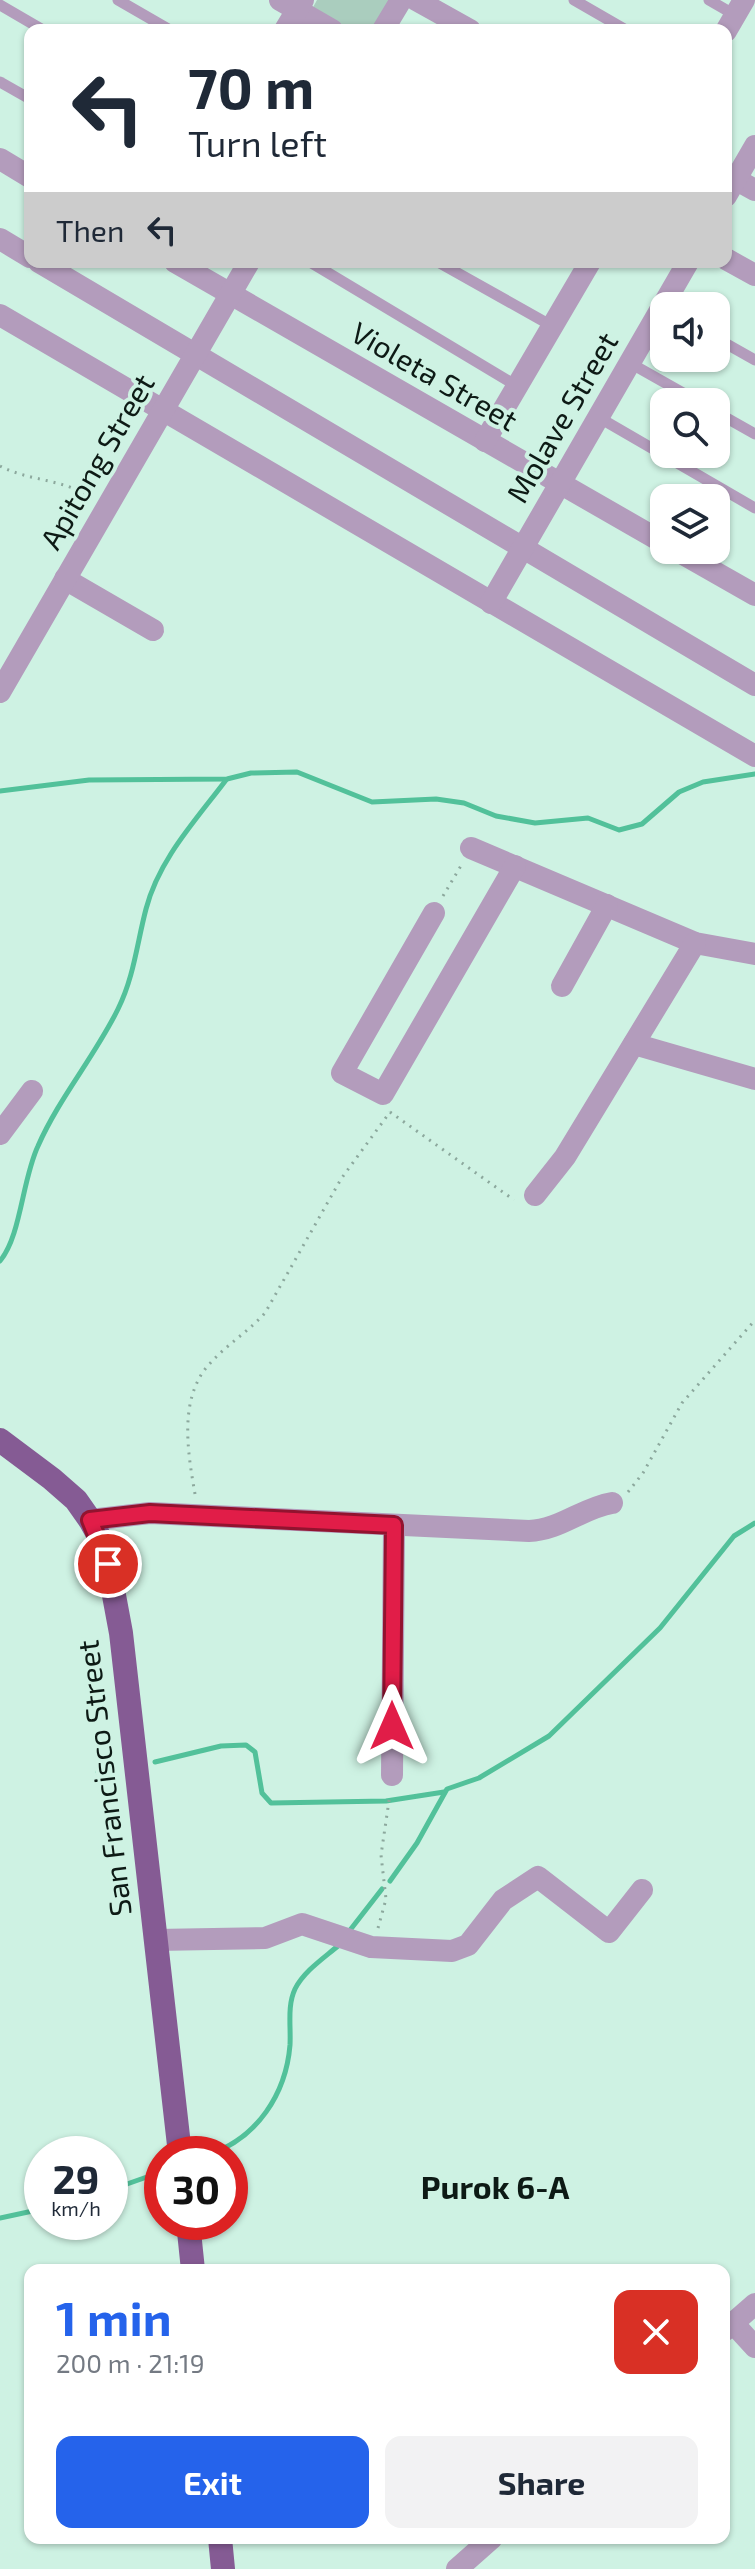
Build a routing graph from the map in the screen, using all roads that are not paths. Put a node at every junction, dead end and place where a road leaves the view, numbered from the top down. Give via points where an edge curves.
1 (118, 0) edge
2 (401, 0) edge
3 (416, 0) edge
4 (574, 0) edge
5 (709, 0) edge
6 (293, 3) edge
7 (0, 5) edge
8 (735, 15) edge
9 (33, 24) edge
10 (160, 24) edge
11 (287, 24) edge
12 (323, 24) edge
13 (387, 24) edge
14 (459, 24) edge
15 (616, 24) edge
16 (0, 82) edge
17 (24, 96) edge
18 (755, 146) edge
19 (0, 159) edge
20 (24, 173) edge
21 (736, 185) edge
22 (0, 239) edge
23 (24, 253) edge
24 (732, 262) edge
25 (49, 268) edge
26 (185, 268) edge
27 (245, 268) edge
28 (320, 268) edge
29 (449, 268) edge
30 (581, 268) edge
31 (685, 268) edge
32 (755, 275) edge
33 (671, 292) edge
34 (230, 294) junction
35 (0, 315) edge
36 (552, 326) junction
37 (650, 329) edge
38 (730, 346) edge
39 (196, 352) junction
40 (755, 360) edge
41 (630, 363) junction
42 (517, 386) junction
43 (674, 388) edge
44 (162, 412) junction
45 (598, 417) junction
46 (730, 420) edge
47 (755, 434) edge
48 (485, 441) junction
49 (560, 483) junction
50 (755, 508) edge
51 (650, 535) edge
52 (523, 547) junction
53 (701, 564) edge
54 (65, 579) junction
55 (755, 595) edge
56 (491, 603) junction
57 (153, 630) dead end
58 (755, 685) edge
59 (0, 692) edge
60 (755, 756) edge
61 (471, 848) road end
62 (515, 866) junction
63 (607, 905) junction
64 (434, 913) road end
65 (695, 943) junction
66 (755, 954) edge
67 (562, 986) dead end
68 (634, 1044) junction
69 (755, 1079) edge
70 (32, 1091) dead end
71 (0, 1134) edge
72 (535, 1195) road end
73 (0, 1440) edge
74 (612, 1503) road end
75 (90, 1520) junction
76 (394, 1525) junction
77 (392, 1775) road end
78 (642, 1890) dead end
79 (156, 1940) junction
80 (178, 2136) edge
81 (190, 2240) edge
82 (192, 2264) edge
83 (755, 2304) edge
84 (730, 2325) edge
85 (730, 2328) edge
86 (755, 2347) edge
87 (221, 2544) edge
88 (485, 2544) edge
89 (223, 2569) edge
90 (457, 2569) edge

1 - 10 lane
2 - 13 street
3 - 14 street
4 - 15 lane
5 - 8 lane
6 - 11 street
6 - 12 street
7 - 9 lane
16 - 17 lane
18 - 21 street
19 - 20 street
22 - 23 street
24 - 32 street
25 - 39 street
26 - 34 street, Violeta Street
27 - 34 street, Apitong Street
28 - 42 lane
29 - 36 lane
30 - 36 street
31 - 33 street, Molave Street
34 - 39 street, Apitong Street
34 - 48 street, Violeta Street
35 - 44 street
36 - 42 street
37 - 41 street, Molave Street
38 - 40 lane
39 - 44 street, Apitong Street
39 - 52 street
41 - 43 lane
41 - 45 street, Molave Street
42 - 48 street
44 - 54 street, Apitong Street
44 - 56 street
45 - 49 street, Molave Street
45 - 50 lane
46 - 47 lane
48 - 49 street, Violeta Street
49 - 51 street, Violeta Street
49 - 52 street, Molave Street
52 - 56 street, Molave Street
52 - 58 street
53 - 55 street
54 - 57 street
54 - 59 street, Apitong Street
56 - 60 street
61 - 62 street
62 - 63 street
62 - 64 street via 383,1094 342,1073
63 - 65 street
63 - 67 street
65 - 66 street
65 - 68 street
68 - 69 street
68 - 72 street via 565,1157
70 - 71 street
73 - 75 main road, San Francisco Street via 76,1500
74 - 76 street via 545,1531
75 - 76 street via 126,1514
75 - 79 main road, San Francisco Street via 105,1547 121,1633
76 - 77 street
78 - 79 street via 609,1932 538,1877 503,1900 468,1945 439,1953 371,1947 302,1924 265,1938
79 - 80 main road, San Francisco Street
81 - 82 main road
83 - 84 street
85 - 86 street
87 - 89 main road
88 - 90 street

